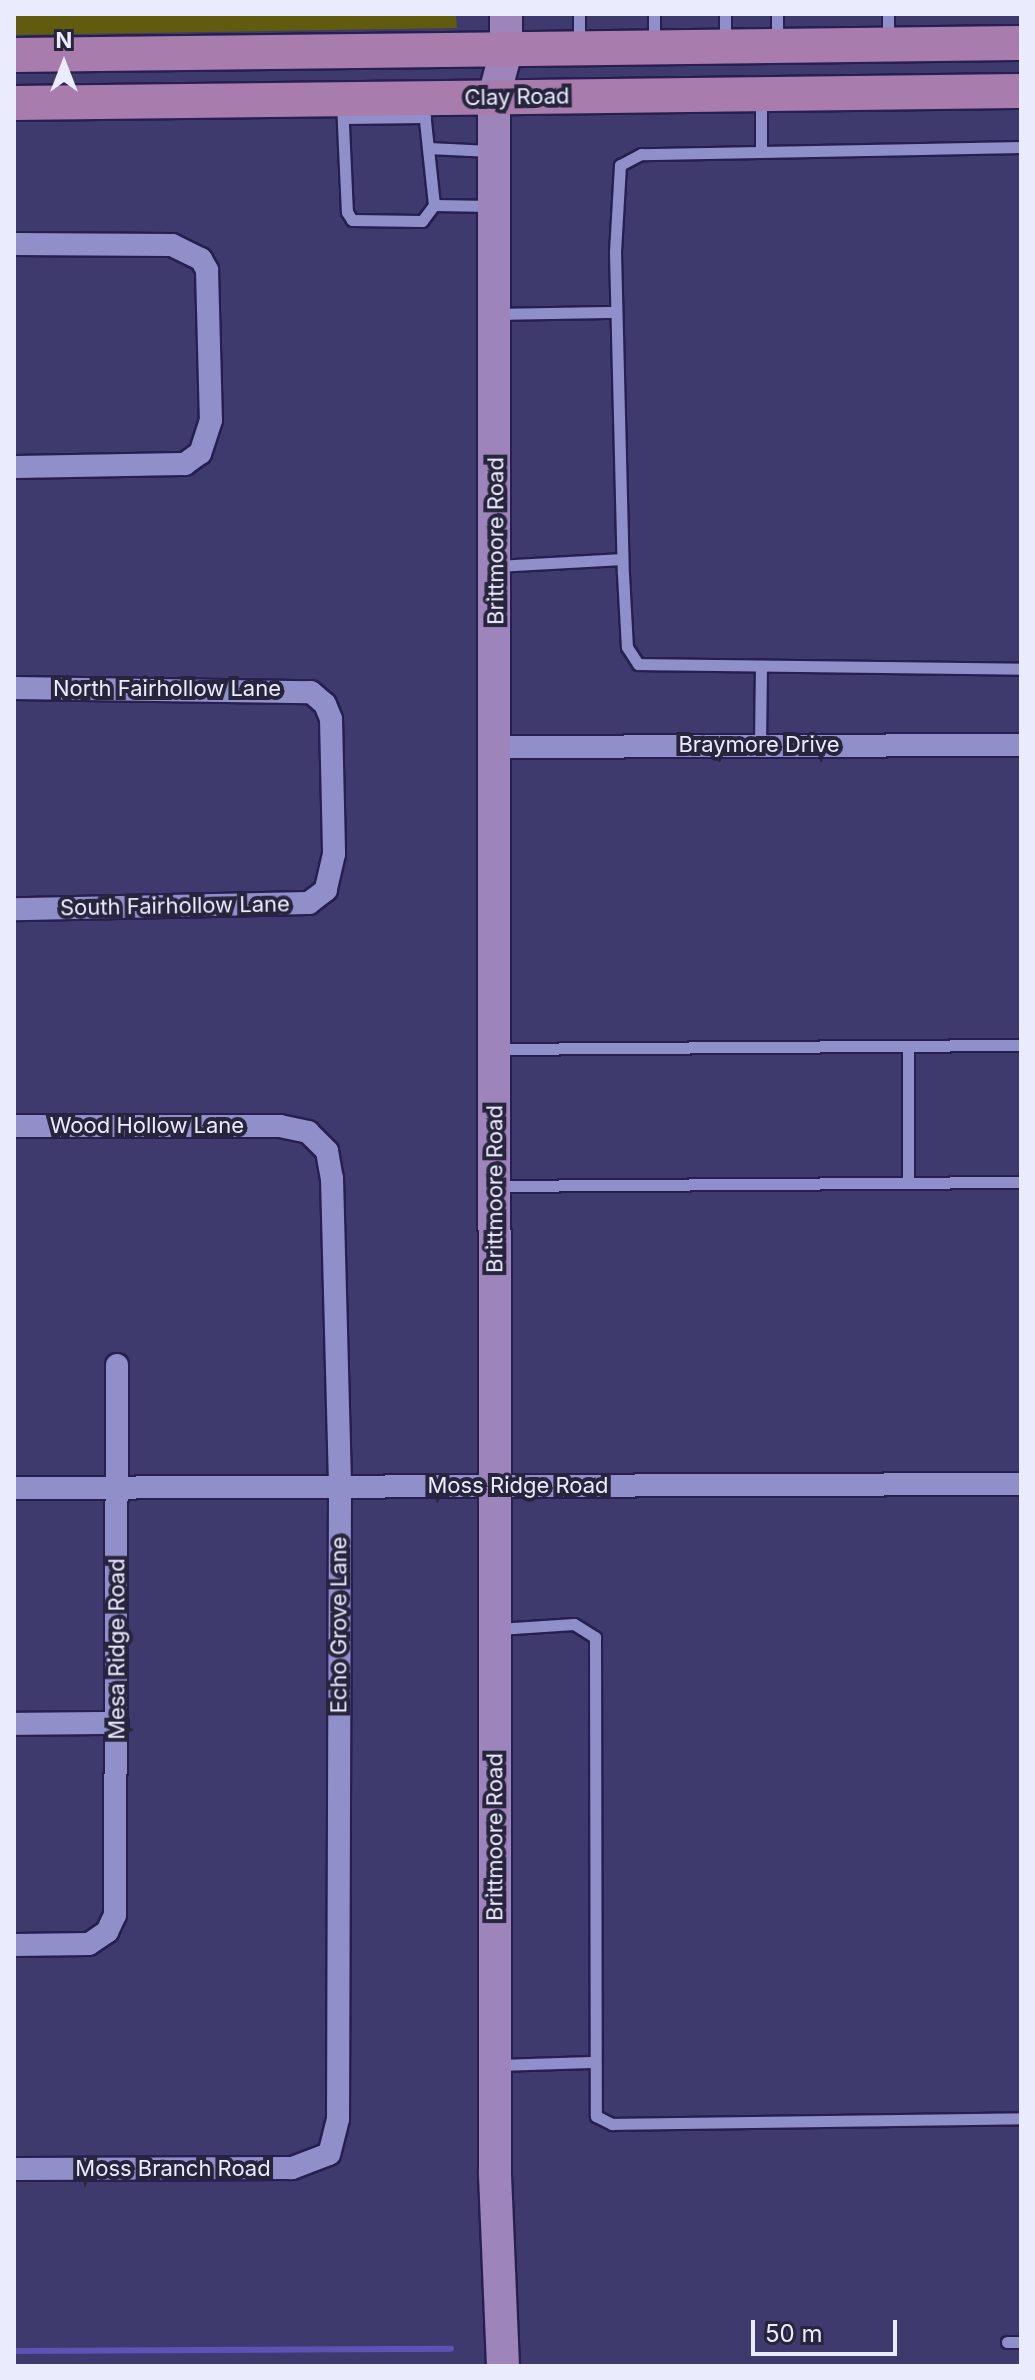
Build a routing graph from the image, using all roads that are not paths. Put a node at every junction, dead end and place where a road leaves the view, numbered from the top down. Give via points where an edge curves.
1 (506, 14) edge
2 (579, 14) edge
3 (654, 14) edge
4 (777, 30) edge
5 (888, 30) edge
6 (725, 31) edge
7 (1021, 43) edge
8 (654, 49) junction
9 (579, 50) junction
10 (506, 51) junction
11 (121, 54) junction
12 (14, 55) edge
13 (1021, 91) edge
14 (893, 93) junction
15 (761, 94) junction
16 (494, 97) junction
17 (120, 100) junction
18 (14, 103) edge
19 (342, 108) junction
20 (424, 108) junction
21 (1021, 147) edge
22 (428, 148) junction
23 (494, 151) junction
24 (761, 152) junction
25 (434, 205) junction
26 (494, 206) junction
27 (14, 244) edge
28 (616, 312) junction
29 (494, 314) junction
30 (14, 467) edge
31 (622, 559) junction
32 (496, 566) junction
33 (761, 666) junction
34 (1021, 669) edge
35 (14, 688) edge
36 (760, 745) junction
37 (1021, 745) edge
38 (496, 747) junction
39 (333, 789) joint
40 (14, 909) edge
41 (1021, 1045) edge
42 (908, 1046) junction
43 (495, 1049) junction
44 (14, 1126) edge
45 (280, 1126) joint
46 (1021, 1182) edge
47 (908, 1183) junction
48 (495, 1186) junction
49 (117, 1365) dead end
50 (1021, 1484) edge
51 (495, 1486) junction
52 (116, 1487) junction
53 (340, 1487) junction
54 (14, 1488) edge
55 (495, 1629) junction
56 (117, 1723) junction
57 (14, 1724) edge
58 (14, 1945) edge
59 (593, 2062) junction
60 (495, 2065) junction
61 (1021, 2118) edge
62 (329, 2154) joint
63 (14, 2169) edge
64 (1007, 2342) dead end
65 (1021, 2342) edge
66 (503, 2366) edge

1 - 10 main road, Brittmoore Road
2 - 9 lane
3 - 8 lane
4 - 5 main road, Clay Road
4 - 6 main road, Clay Road
5 - 7 main road, Clay Road
5 - 14 main road
6 - 8 main road, Clay Road
8 - 9 main road, Clay Road
9 - 10 main road, Clay Road
10 - 11 main road, Clay Road
10 - 16 main road, Brittmoore Road
11 - 12 main road, Clay Road
11 - 17 main road
13 - 14 main road, Clay Road
14 - 15 main road, Clay Road
15 - 16 main road, Clay Road
15 - 24 lane
16 - 20 main road, Clay Road
16 - 23 main road, Brittmoore Road
17 - 18 main road, Clay Road
17 - 19 main road, Clay Road
19 - 20 main road, Clay Road
19 - 25 lane via 347,212 352,220 422,221
20 - 22 lane
21 - 24 lane
22 - 23 lane
22 - 25 lane
23 - 26 main road, Brittmoore Road
24 - 28 lane via 641,154 620,165
25 - 26 lane
26 - 29 main road, Brittmoore Road
27 - 30 street via 190,250 207,270 209,346 208,438 185,464
28 - 29 lane
28 - 31 lane
29 - 32 main road, Brittmoore Road
31 - 32 lane
31 - 33 lane via 627,647 638,664
32 - 38 main road, Brittmoore Road
33 - 34 lane
33 - 36 lane
35 - 39 street, North Fairhollow Lane via 311,692 325,704 331,719
36 - 37 street, Braymore Drive
36 - 38 street, Braymore Drive
38 - 43 main road, Brittmoore Road
39 - 40 street, South Fairhollow Lane via 333,873 326,890 309,903
41 - 42 lane
42 - 43 lane
42 - 47 lane
43 - 48 main road, Brittmoore Road
44 - 45 street, Wood Hollow Lane
45 - 53 street, Echo Grove Lane via 308,1132 327,1151 332,1178
46 - 47 lane
47 - 48 lane
48 - 51 main road, Brittmoore Road
49 - 52 street, Mesa Ridge Road
50 - 51 street, Moss Ridge Road
51 - 53 street, Moss Ridge Road
51 - 55 main road, Brittmoore Road
52 - 53 street, Moss Ridge Road
52 - 54 street, Moss Ridge Road
52 - 56 street, Mesa Ridge Road
53 - 62 street, Echo Grove Lane via 338,2119
55 - 59 lane via 574,1624 595,1637
55 - 60 main road, Brittmoore Road
56 - 57 street
56 - 58 street, Mesa Ridge Road via 117,1894 107,1932 89,1944
59 - 60 lane
59 - 61 lane via 596,2116 612,2124
60 - 66 main road, Brittmoore Road
62 - 63 street, Moss Branch Road via 292,2168
64 - 65 lane

